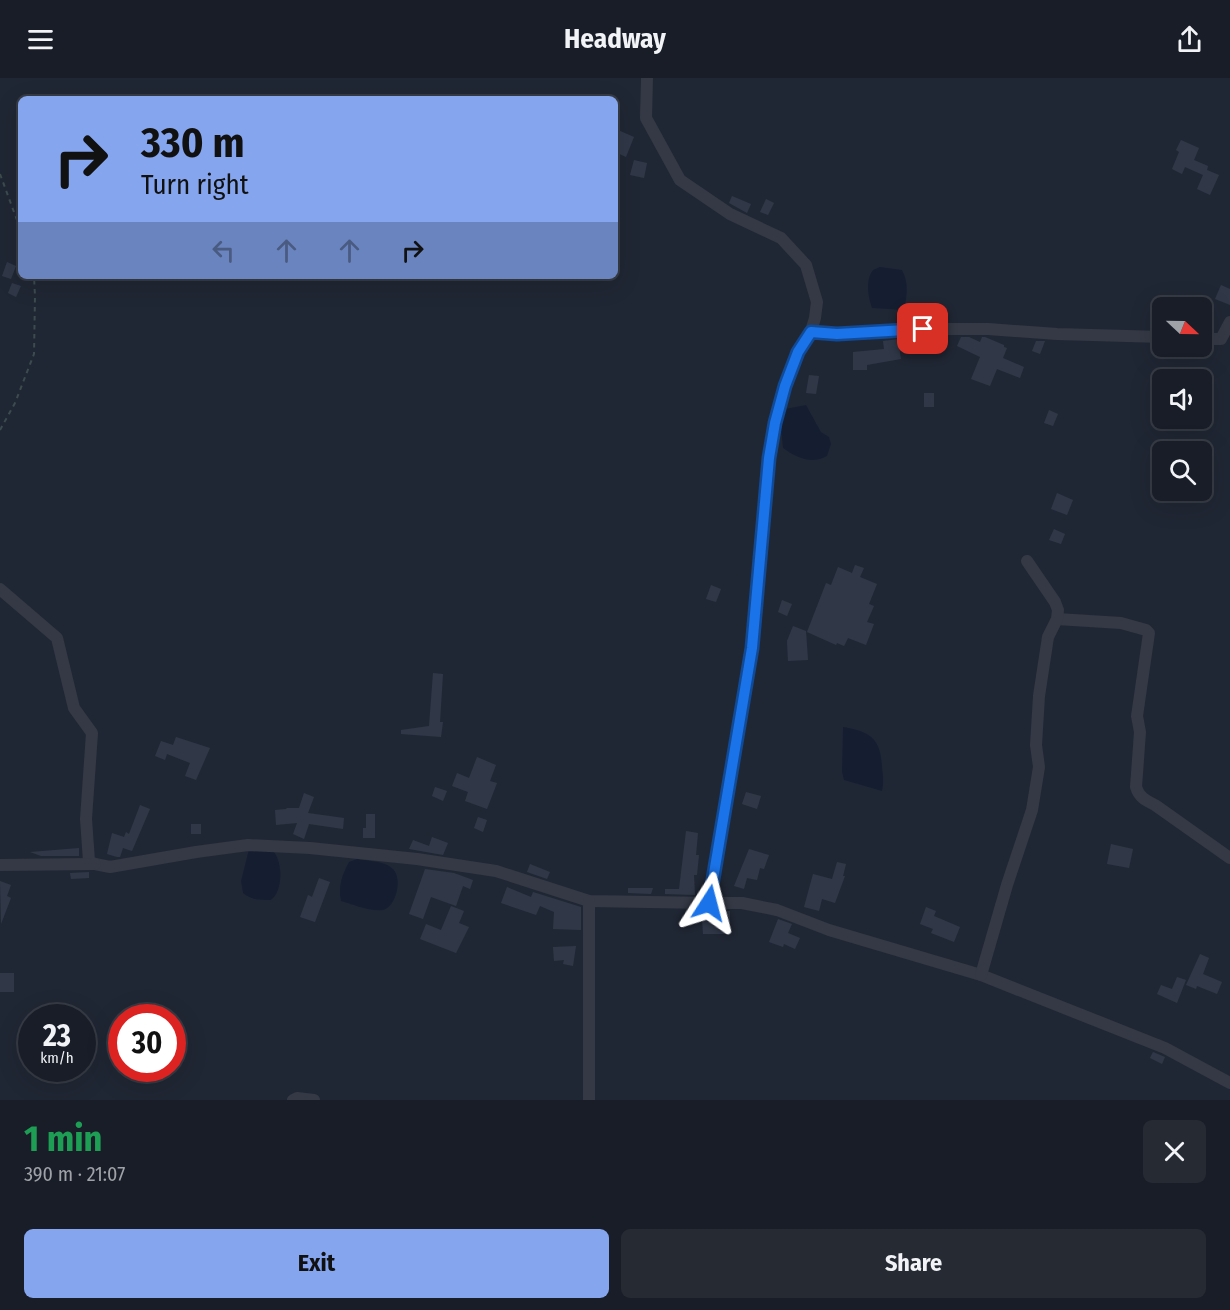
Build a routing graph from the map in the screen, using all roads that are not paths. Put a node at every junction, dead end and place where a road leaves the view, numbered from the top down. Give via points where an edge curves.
1 (647, 78) edge
2 (1230, 322) edge
3 (811, 332) junction
4 (1152, 337) edge
5 (1212, 339) edge
6 (1027, 561) dead end
7 (0, 589) edge
8 (1057, 619) junction
9 (1230, 858) edge
10 (95, 864) junction
11 (0, 865) edge
12 (588, 901) junction
13 (709, 903) junction
14 (981, 975) junction
15 (1230, 1083) edge
16 (293, 1100) edge
17 (314, 1100) edge
18 (589, 1100) edge

1 - 3 street via 646,118 680,180 730,214 781,238 806,266 817,302
2 - 5 street via 1221,339
3 - 4 street via 988,329
3 - 13 street via 798,352 775,423 752,648
6 - 8 street via 1055,602
7 - 10 street via 57,638 74,708 92,733 86,819 89,861
8 - 9 street via 1120,623 1149,633 1137,717 1138,792
8 - 14 street via 1048,637 1039,696 1036,745 1040,767 1032,810
10 - 11 street
10 - 12 street via 110,867 248,845 310,848 496,872
12 - 13 street
12 - 18 street
13 - 14 street via 742,903 777,910 829,930
14 - 15 street via 1165,1048
16 - 17 street

